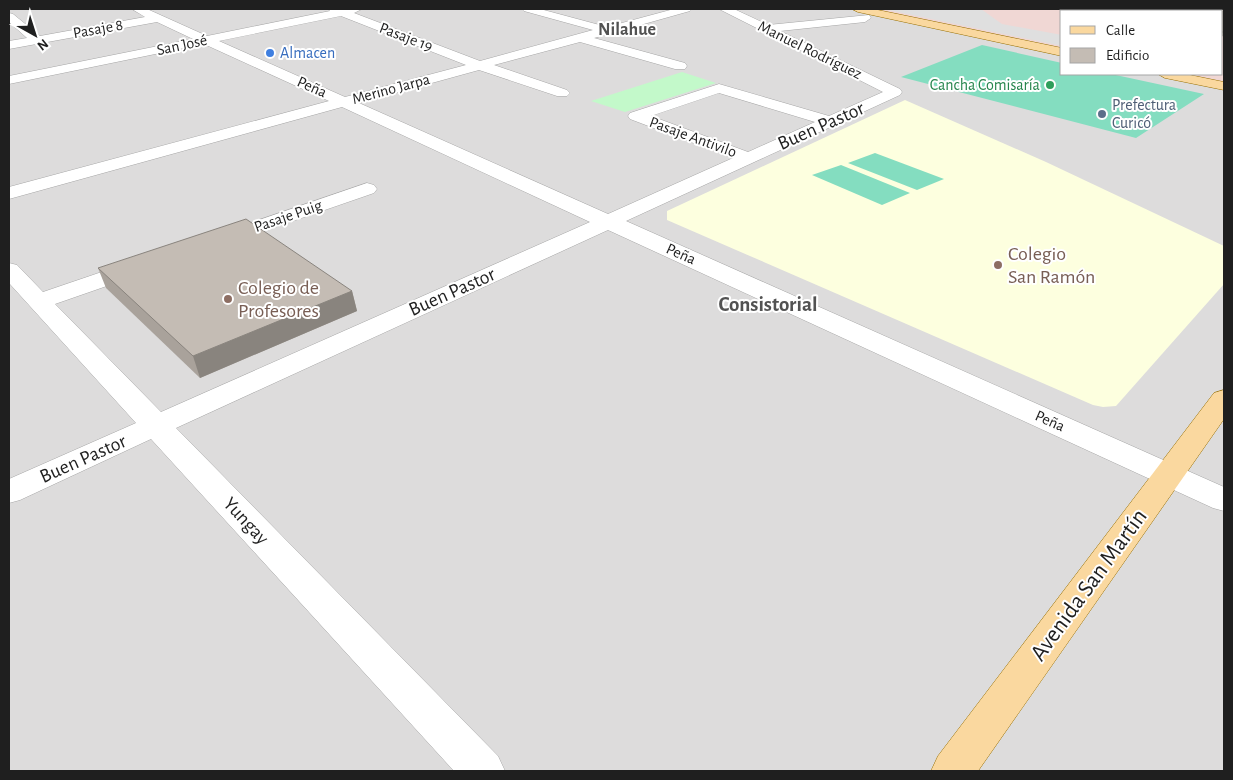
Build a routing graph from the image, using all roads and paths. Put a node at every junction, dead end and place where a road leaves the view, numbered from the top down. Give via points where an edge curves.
1 (138, 9) edge
2 (356, 9) edge
3 (528, 9) edge
4 (686, 9) edge
5 (725, 9) edge
6 (337, 10) edge
7 (861, 13) edge
8 (158, 18) junction
9 (10, 19) edge
10 (768, 29) junction
11 (606, 30) junction
12 (580, 38) junction
13 (37, 40) junction
14 (207, 40) junction
15 (9, 45) edge
16 (1060, 52) edge
17 (9, 63) edge
18 (479, 65) junction
19 (680, 66) dead end
20 (1171, 75) edge
21 (26, 77) junction
22 (9, 80) edge
23 (1224, 86) edge
24 (895, 92) joint
25 (562, 93) dead end
26 (344, 102) junction
27 (830, 121) junction
28 (749, 158) junction
29 (367, 189) dead end
30 (9, 193) edge
31 (609, 221) junction
32 (208, 244) edge
33 (161, 260) edge
34 (9, 270) edge
35 (39, 302) junction
36 (1224, 399) edge
37 (156, 426) junction
38 (1169, 475) junction
39 (9, 492) edge
40 (1224, 500) edge
41 (483, 771) edge
42 (953, 771) edge

1 - 8 street, Peña
2 - 6 street, San José
3 - 11 street
4 - 11 street, Merino Jarpa
5 - 10 street, Manuel Rodríguez
6 - 14 street, San José
6 - 18 street, Pasaje 19
7 - 10 street
7 - 16 main road
8 - 13 street, Pasaje 8
8 - 14 street, Peña
9 - 13 street
10 - 24 street, Manuel Rodríguez
11 - 12 street, Merino Jarpa
12 - 18 street, Merino Jarpa
12 - 19 street
13 - 15 street, Pasaje 8
14 - 21 street, San José
14 - 26 street, Peña
17 - 21 street
18 - 25 street, Pasaje 19
18 - 26 street, Merino Jarpa
20 - 23 main road
21 - 22 street, San José
24 - 27 street, Buen Pastor
26 - 30 street, Merino Jarpa
26 - 31 street, Peña
27 - 28 street, Buen Pastor
27 - 28 street, Pasaje Antivilo via 719,88 636,116
28 - 31 street, Buen Pastor
29 - 32 street, Pasaje Puig
31 - 37 street, Buen Pastor
31 - 38 street, Peña
33 - 35 street
34 - 35 street, Yungay
35 - 37 street, Yungay
36 - 38 main road, Avenida San Martín
37 - 39 street, Buen Pastor
37 - 41 street, Yungay
38 - 40 street, Peña
38 - 42 main road, Avenida San Martín

